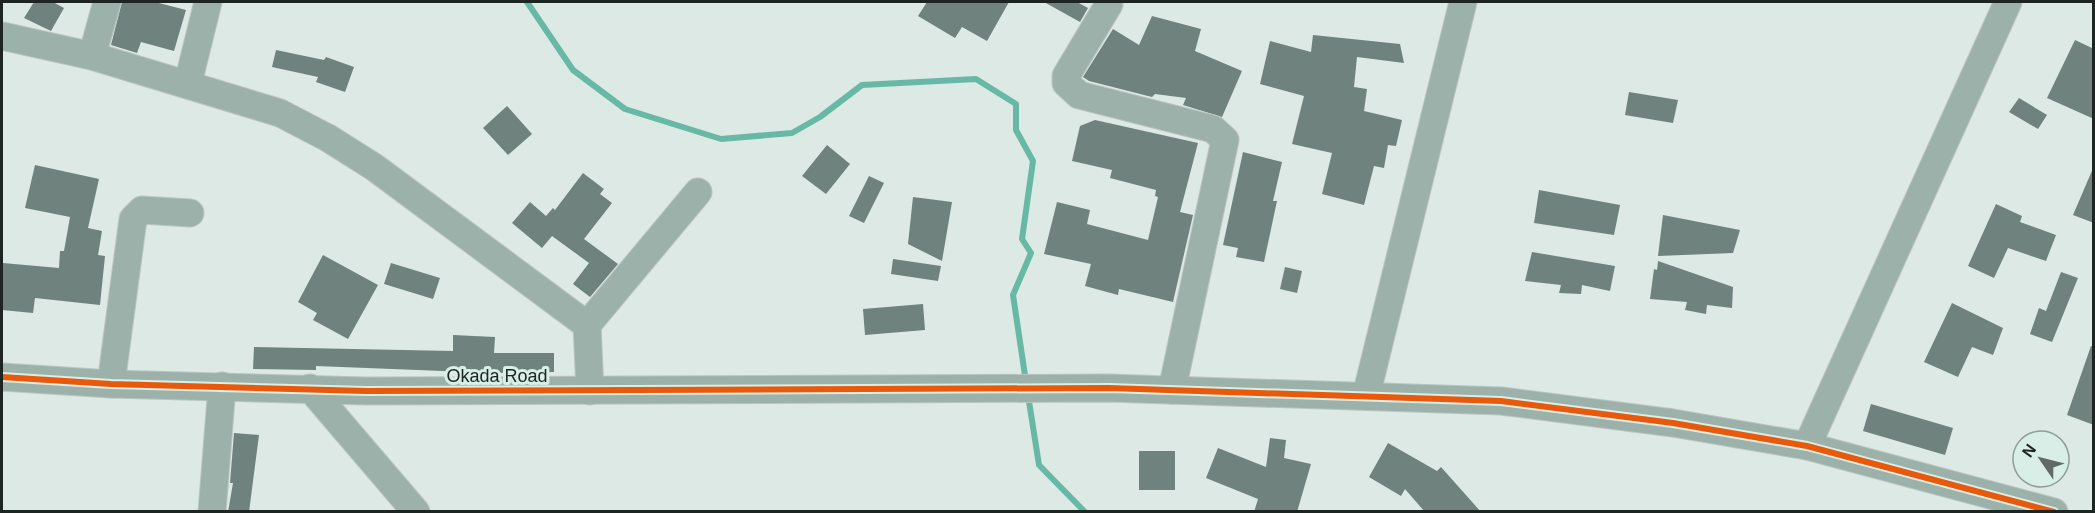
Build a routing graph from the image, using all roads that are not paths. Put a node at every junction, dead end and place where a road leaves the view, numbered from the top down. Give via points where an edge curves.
1 (107, 2) edge
2 (208, 2) edge
3 (1463, 2) edge
4 (2008, 2) edge
5 (1109, 4) dead end
6 (2, 36) edge
7 (92, 56) junction
8 (188, 84) junction
9 (698, 192) dead end
10 (190, 213) dead end
11 (587, 325) junction
12 (2, 377) edge
13 (111, 384) junction
14 (222, 386) junction
15 (310, 388) junction
16 (1172, 390) junction
17 (590, 391) junction
18 (1366, 396) junction
19 (1807, 446) junction
20 (213, 512) edge
21 (416, 512) edge
22 (2054, 512) edge

1 - 7 street
2 - 8 street
3 - 18 street
4 - 19 street
5 - 16 street via 1066,76 1071,90 1213,129 1226,146
6 - 7 street
7 - 8 street
8 - 11 street via 280,113 328,138 374,167
9 - 11 street
10 - 13 street via 142,210 133,219
11 - 17 street
12 - 13 street, Okada Road
13 - 14 street, Okada Road
14 - 15 street, Okada Road
14 - 20 street
15 - 17 street, Okada Road
15 - 21 street
16 - 17 street, Okada Road via 1054,387
16 - 18 street, Okada Road
18 - 19 street, Okada Road via 1501,401 1584,410
19 - 22 street, Okada Road

